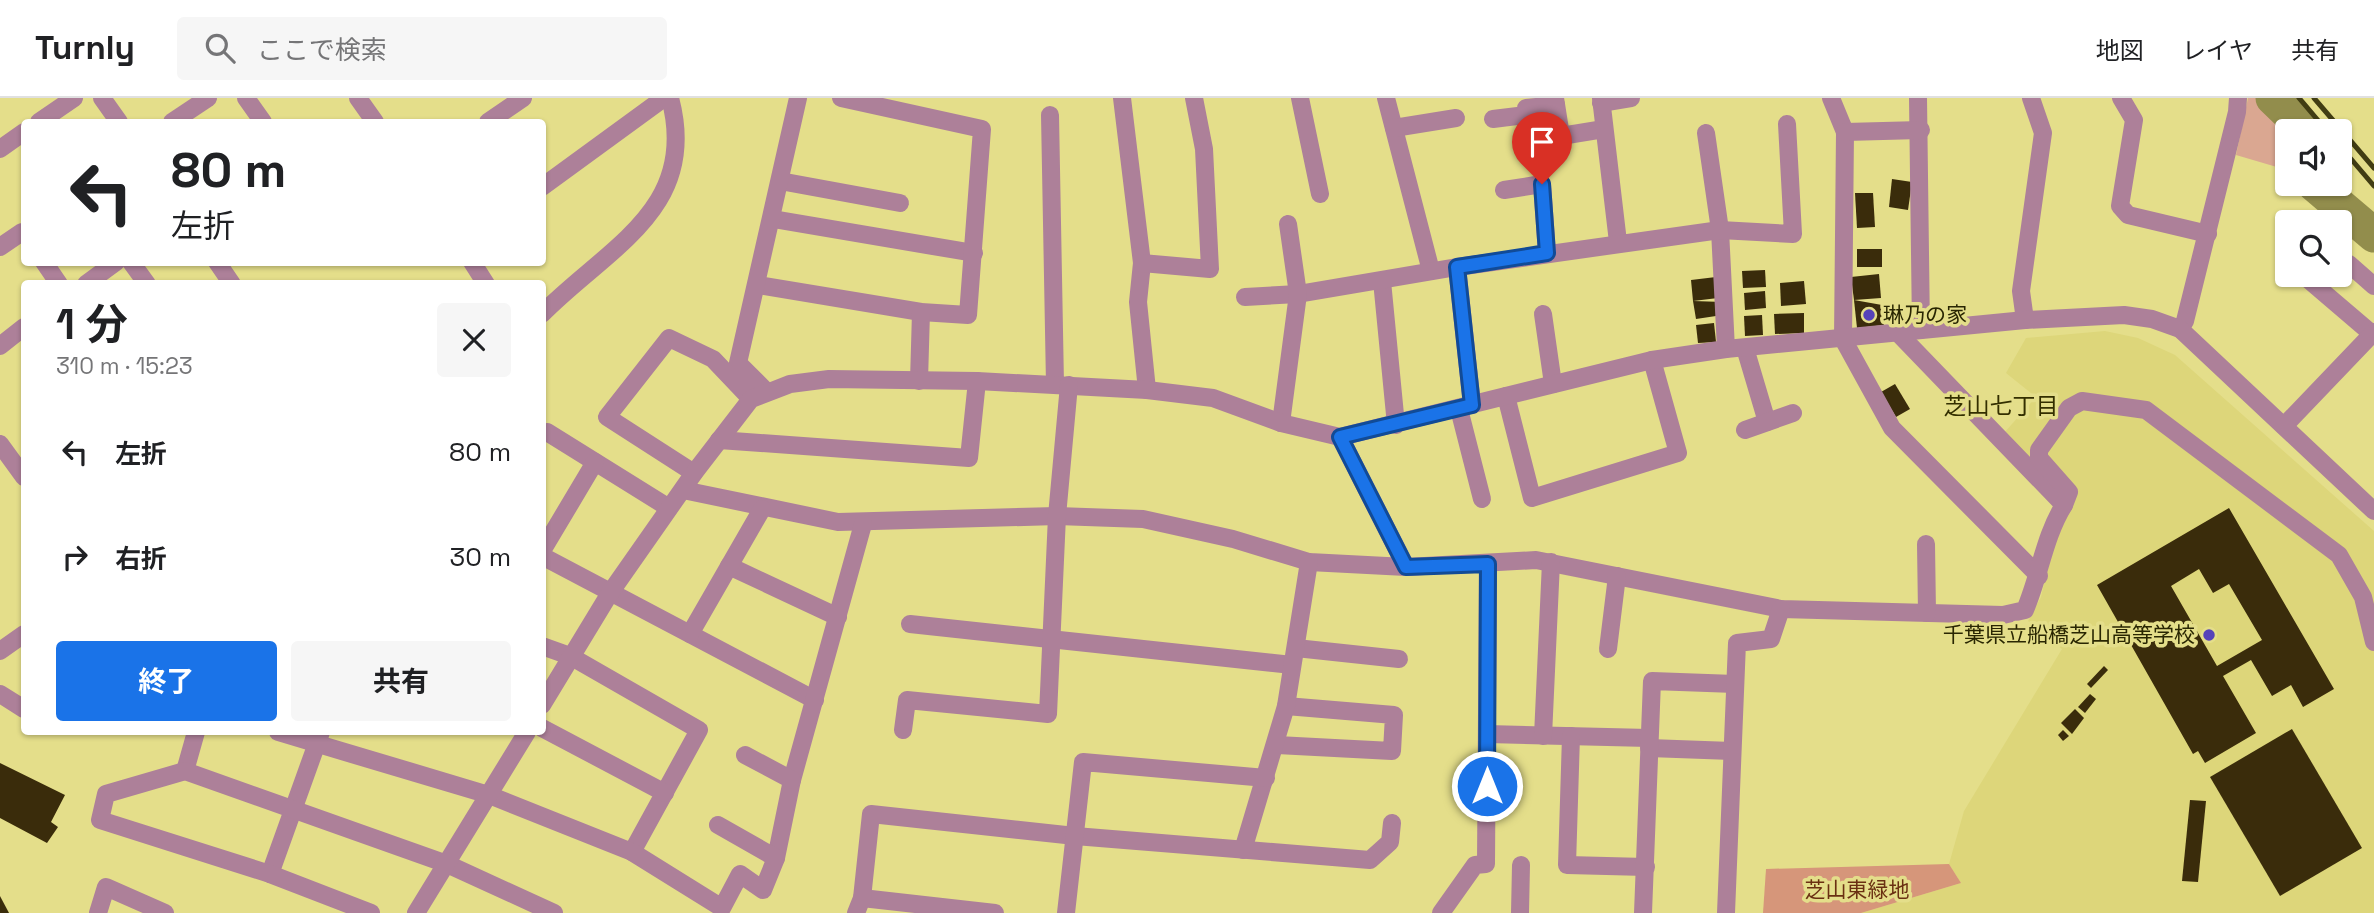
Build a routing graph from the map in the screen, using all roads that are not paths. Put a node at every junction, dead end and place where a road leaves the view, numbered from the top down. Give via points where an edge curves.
1 (75, 98) edge
2 (102, 98) edge
3 (208, 98) edge
4 (246, 98) edge
5 (523, 98) edge
6 (664, 98) edge
7 (670, 98) edge
8 (798, 98) edge
9 (841, 98) edge
10 (1122, 98) edge
11 (1194, 98) edge
12 (1300, 98) edge
13 (1386, 98) edge
14 (1631, 98) edge
15 (1831, 98) edge
16 (1918, 98) edge
17 (2031, 98) edge
18 (2121, 98) edge
19 (2238, 98) edge
20 (361, 99) edge
21 (1601, 100) edge
22 (1556, 101) edge
23 (1050, 114) dead end
24 (1456, 118) dead end
25 (43, 119) edge
26 (117, 119) edge
27 (176, 119) edge
28 (261, 119) edge
29 (373, 119) edge
30 (492, 119) edge
31 (1493, 119) dead end
32 (1787, 124) dead end
33 (1394, 128) junction
34 (1604, 129) junction
35 (1921, 130) junction
36 (1844, 132) junction
37 (1706, 133) dead end
38 (21, 134) edge
39 (0, 149) edge
40 (780, 181) junction
41 (546, 184) edge
42 (1504, 190) dead end
43 (1320, 194) dead end
44 (900, 202) dead end
45 (773, 219) junction
46 (1288, 224) dead end
47 (1720, 230) junction
48 (21, 233) edge
49 (2208, 234) junction
50 (1618, 242) junction
51 (0, 247) edge
52 (974, 253) junction
53 (1547, 253) junction
54 (1142, 263) junction
55 (111, 266) edge
56 (134, 266) edge
57 (1457, 267) junction
58 (2352, 267) edge
59 (1431, 271) junction
60 (91, 280) edge
61 (145, 280) edge
62 (1381, 281) junction
63 (758, 285) junction
64 (2374, 286) edge
65 (2317, 287) edge
66 (1298, 294) junction
67 (1245, 297) dead end
68 (546, 310) edge
69 (921, 312) junction
70 (1543, 314) dead end
71 (2025, 320) junction
72 (21, 329) edge
73 (2180, 329) junction
74 (1921, 330) junction
75 (1898, 333) junction
76 (2373, 333) edge
77 (1843, 339) junction
78 (0, 346) edge
79 (1745, 348) junction
80 (1726, 349) junction
81 (1652, 360) junction
82 (977, 381) junction
83 (919, 382) junction
84 (1553, 384) junction
85 (1062, 385) junction
86 (1147, 390) junction
87 (759, 396) junction
88 (1506, 396) junction
89 (1466, 407) junction
90 (1793, 413) dead end
91 (1767, 422) junction
92 (1280, 423) junction
93 (1396, 425) junction
94 (2284, 426) junction
95 (1745, 430) dead end
96 (547, 432) dead end
97 (1340, 437) junction
98 (719, 440) junction
99 (0, 444) edge
100 (595, 462) junction
101 (21, 473) edge
102 (694, 473) junction
103 (683, 490) junction
104 (1482, 499) dead end
105 (2371, 503) edge
106 (2064, 505) junction
107 (669, 508) junction
108 (762, 509) junction
109 (1057, 516) junction
110 (863, 524) junction
111 (546, 543) edge
112 (1926, 544) dead end
113 (546, 547) edge
114 (1309, 562) junction
115 (1551, 562) junction
116 (1488, 564) junction
117 (729, 566) junction
118 (1406, 567) junction
119 (1618, 576) junction
120 (2039, 576) junction
121 (610, 593) junction
122 (1781, 609) junction
123 (1927, 613) junction
124 (838, 618) junction
125 (910, 624) dead end
126 (690, 634) junction
127 (21, 635) edge
128 (1052, 640) junction
129 (2374, 642) edge
130 (3, 643) edge
131 (546, 647) edge
132 (1608, 649) dead end
133 (570, 656) junction
134 (1294, 656) junction
135 (1399, 659) dead end
136 (1735, 684) junction
137 (0, 694) edge
138 (546, 698) edge
139 (815, 700) junction
140 (1286, 706) junction
141 (21, 707) edge
142 (546, 730) edge
143 (903, 730) dead end
144 (1487, 734) junction
145 (195, 735) edge
146 (525, 735) edge
147 (1543, 736) junction
148 (1571, 736) junction
149 (319, 737) edge
150 (1649, 743) junction
151 (1277, 745) junction
152 (1732, 751) junction
153 (745, 755) dead end
154 (185, 771) junction
155 (1266, 778) junction
156 (792, 780) junction
157 (665, 793) junction
158 (489, 794) junction
159 (293, 811) junction
160 (1392, 823) dead end
161 (718, 825) dead end
162 (1075, 836) junction
163 (1243, 850) junction
164 (632, 852) junction
165 (775, 858) junction
166 (447, 864) junction
167 (1521, 865) dead end
168 (1646, 867) junction
169 (270, 874) junction
170 (859, 905) edge
171 (98, 913) edge
172 (165, 913) edge
173 (371, 913) edge
174 (416, 913) edge
175 (554, 913) edge
176 (995, 913) edge
177 (1066, 913) edge
178 (1441, 913) edge
179 (1520, 913) edge
180 (1643, 913) edge
181 (1726, 913) edge

1 - 25 street
2 - 26 street
3 - 27 street
4 - 28 street
5 - 30 street
6 - 41 street
7 - 68 street via 678,146 667,184 648,218
8 - 40 street
9 - 52 street via 982,130
10 - 54 street
11 - 54 street via 1204,149 1210,269
12 - 43 street
13 - 33 street
14 - 21 street
15 - 36 street
16 - 35 street
17 - 71 street via 2043,133 2021,291
18 - 49 street via 2134,120 2120,206 2128,215
19 - 49 street
20 - 29 street
21 - 34 street
22 - 31 street via 1526,108 1527,115
22 - 34 street via 1562,136
23 - 85 street
24 - 33 street
32 - 47 street via 1793,234
33 - 59 street
34 - 50 street
35 - 36 street
35 - 74 street
36 - 77 street
37 - 47 street
38 - 39 street
40 - 44 street
40 - 45 street
42 - 53 street via 1542,184
45 - 52 street
45 - 63 street
46 - 66 street
47 - 50 street
47 - 80 street
48 - 51 street
49 - 73 street
50 - 53 street
52 - 69 street via 968,315
53 - 57 street
54 - 86 street via 1138,302
55 - 60 street
56 - 61 street
57 - 59 street
57 - 89 street
58 - 64 street
59 - 62 street
62 - 66 street
62 - 93 street
63 - 69 street
63 - 87 street via 738,363
65 - 76 street
66 - 67 street
66 - 92 street
69 - 83 street
70 - 84 street
71 - 73 street via 2124,315
71 - 74 street
72 - 78 street
73 - 94 street
74 - 75 street
75 - 77 street
75 - 106 street
76 - 94 street
77 - 79 street
77 - 120 street via 1892,428
79 - 80 street
79 - 91 street
80 - 81 street
81 - 84 street
81 - 88 street via 1678,453 1532,498
82 - 83 street
82 - 85 street
82 - 98 street via 969,458
83 - 87 street via 829,379 790,384
84 - 88 street
85 - 86 street
85 - 109 street
86 - 92 street via 1213,398
87 - 98 street
87 - 102 street via 713,359 668,338 607,416
88 - 89 street
89 - 93 street
89 - 104 street
90 - 91 street
91 - 95 street
92 - 97 street
93 - 97 street
94 - 105 street
96 - 100 street
97 - 118 street
98 - 102 street
99 - 101 street
100 - 107 street
100 - 111 street
102 - 103 street
103 - 107 street
103 - 108 street
106 - 120 street via 2051,527
106 - 129 street via 2069,492 2039,458 2039,450 2069,408 2082,401 2146,410 2339,555 2363,597
107 - 121 street
108 - 110 street
108 - 117 street
109 - 110 street
109 - 114 street via 1143,519
109 - 128 street
110 - 124 street
112 - 123 street
113 - 121 street
114 - 118 street
114 - 134 street
115 - 116 street
115 - 119 street
115 - 147 street
116 - 118 street
116 - 144 street
117 - 124 street
117 - 126 street
119 - 122 street
119 - 132 street
120 - 123 street via 2025,610 2003,615
121 - 126 street
121 - 133 street
122 - 123 street
122 - 136 street via 1771,639 1737,643
124 - 139 street
125 - 128 street
126 - 139 street
127 - 130 street
128 - 134 street
128 - 143 street via 1048,714 907,700
131 - 133 street
133 - 138 street
133 - 157 street via 699,730
134 - 135 street
134 - 140 street
136 - 150 street via 1652,681
136 - 152 street
137 - 141 street
139 - 156 street
140 - 151 street
140 - 151 street via 1394,715 1392,751
142 - 157 street
144 - 147 street
144 - 178 street via 1486,864 1475,865
145 - 154 street
146 - 158 street
147 - 148 street
148 - 150 street
148 - 168 street via 1567,865
149 - 158 street
149 - 159 street
150 - 152 street
150 - 168 street
151 - 155 street
152 - 181 street
153 - 156 street
154 - 159 street
154 - 169 street via 106,794 100,820
155 - 162 street via 1083,762
155 - 163 street
156 - 165 street
157 - 164 street
158 - 164 street
158 - 166 street
159 - 166 street
159 - 169 street
160 - 163 street via 1390,842 1370,860
161 - 165 street
162 - 163 street
162 - 170 street via 872,814
162 - 177 street
164 - 165 street via 722,908 740,874 763,890
166 - 174 street
166 - 175 street
167 - 179 street
168 - 180 street
169 - 173 street
170 - 176 street
171 - 172 street via 106,887

